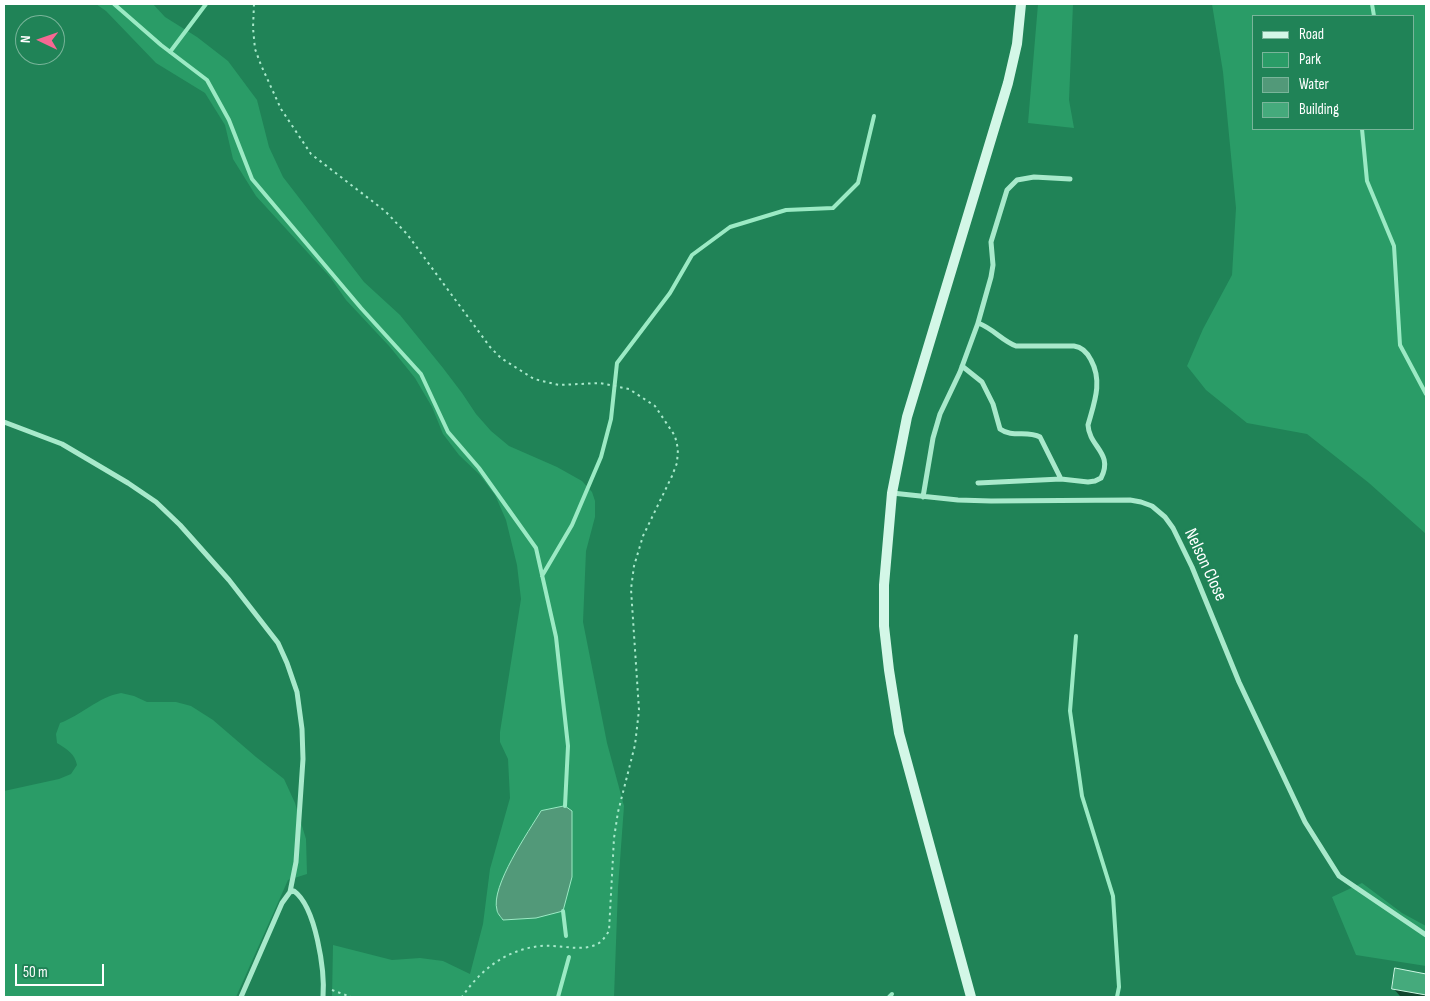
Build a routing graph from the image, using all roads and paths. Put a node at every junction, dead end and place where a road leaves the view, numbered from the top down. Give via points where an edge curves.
1 (254, 4) edge
2 (1022, 4) edge
3 (1070, 179) dead end
4 (978, 323) junction
5 (962, 366) junction
6 (4, 422) edge
7 (1061, 479) junction
8 (978, 483) dead end
9 (892, 493) junction
10 (923, 496) junction
11 (290, 892) junction
12 (1426, 935) edge
13 (324, 987) junction
14 (241, 997) edge
15 (323, 997) edge
16 (351, 997) edge
17 (462, 997) edge
18 (971, 997) edge

1 - 17 path via 254,42 260,66 281,109 311,154 396,222 490,347 534,379 559,385 600,383 629,389 655,406 674,436 678,449 677,463 643,536 634,566 631,589 639,710 635,745 614,838 609,931 600,943 588,947 540,946 512,953 491,964
2 - 9 main road via 1008,83 907,418
3 - 4 street via 1034,177 1017,180 1007,190 991,242 991,277
4 - 5 street
4 - 7 street via 1016,346 1074,346 1080,347 1090,358 1098,380 1088,430 1106,466 1101,478 1093,482
5 - 7 street via 982,382 1000,429 1007,433 1040,437
5 - 10 street via 940,414
6 - 11 street via 62,444 156,502 230,580 278,643 297,692 302,729 296,869
7 - 8 street
9 - 10 street, Nelson Close
9 - 18 main road via 884,585 889,670 899,733
10 - 12 street, Nelson Close via 991,501 1130,500 1160,512 1173,528 1192,567 1239,682 1305,822 1339,876
11 - 13 street via 294,891 302,899 314,928 322,956
11 - 14 street via 282,903
13 - 15 street
13 - 16 path

